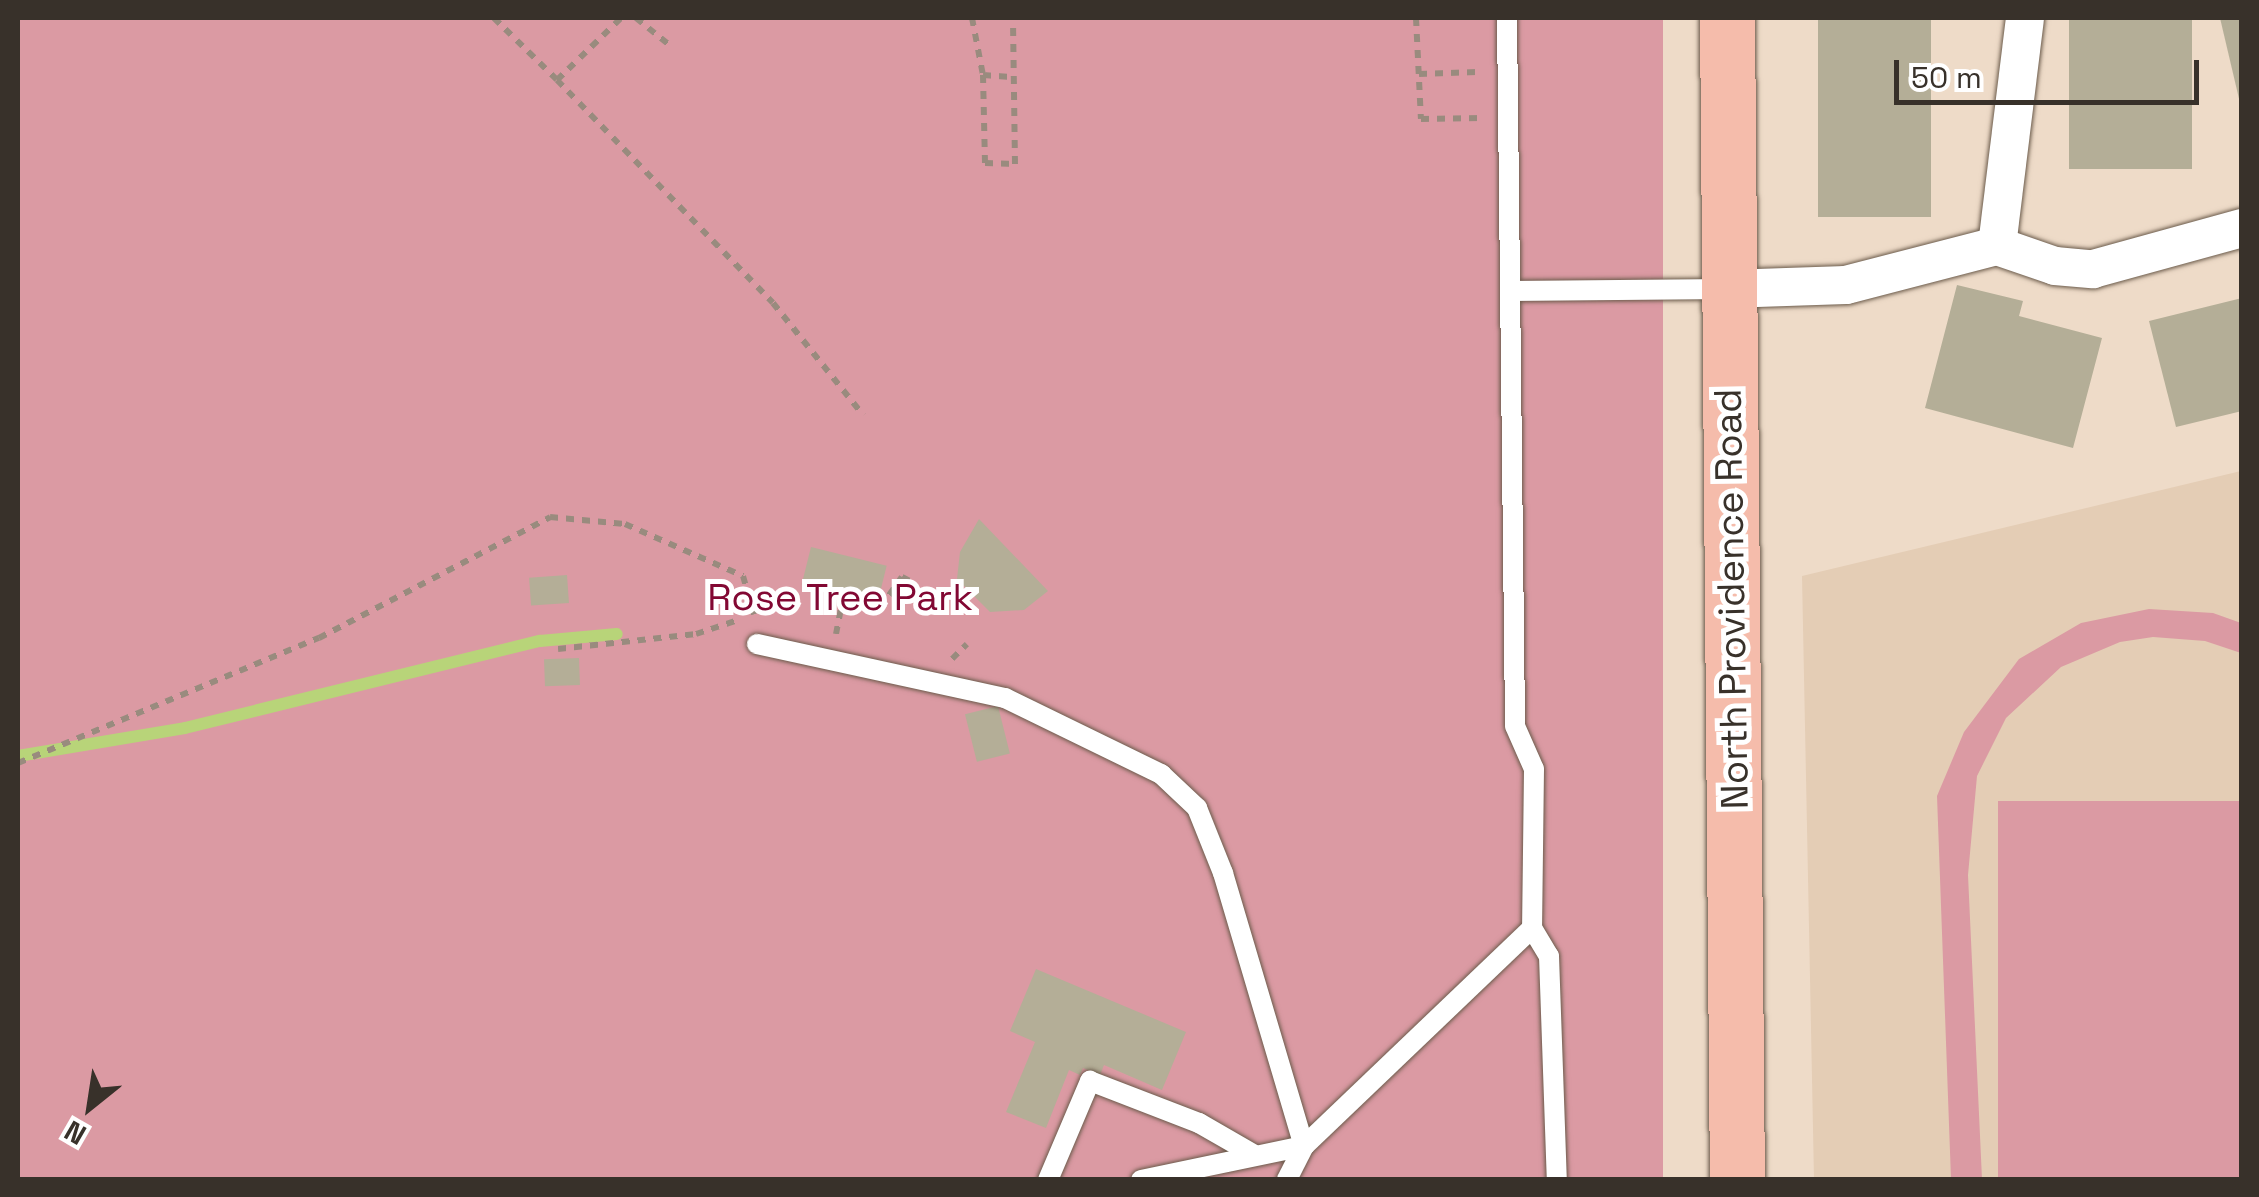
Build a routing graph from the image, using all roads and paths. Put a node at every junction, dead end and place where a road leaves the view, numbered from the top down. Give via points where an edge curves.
1 (494, 18) edge
2 (622, 18) edge
3 (636, 18) edge
4 (972, 18) edge
5 (1012, 18) edge
6 (1416, 18) edge
7 (1507, 18) edge
8 (1727, 18) edge
9 (2025, 18) edge
10 (672, 47) dead end
11 (1480, 72) dead end
12 (1419, 74) junction
13 (983, 76) junction
14 (1014, 77) junction
15 (557, 80) junction
16 (1482, 118) dead end
17 (2242, 228) edge
18 (1997, 246) junction
19 (1727, 289) junction
20 (1510, 291) junction
21 (862, 414) dead end
22 (914, 583) dead end
23 (754, 614) junction
24 (756, 644) joint
25 (558, 649) dead end
26 (832, 660) junction
27 (18, 763) edge
28 (1532, 928) junction
29 (1304, 1146) junction
30 (1253, 1154) junction
31 (1048, 1180) edge
32 (1141, 1180) edge
33 (1287, 1180) edge
34 (1557, 1180) edge
35 (1737, 1180) edge

1 - 15 path
2 - 15 path
3 - 10 path
4 - 13 path
5 - 14 path
6 - 12 path
7 - 20 lane
8 - 19 main road, North Providence Road
9 - 18 street
11 - 12 path
12 - 16 path via 1420,119
13 - 14 path
13 - 14 path via 985,164 1014,164
15 - 21 path via 773,303
17 - 18 street via 2093,269 2056,266
18 - 19 street via 1846,285
19 - 20 lane
19 - 35 main road, North Providence Road
20 - 28 lane via 1515,726 1534,769
22 - 26 path via 902,576 880,608 842,602
23 - 24 path
23 - 25 path via 696,634
23 - 27 path via 743,576 625,524 550,517 319,638
24 - 26 lane
26 - 29 lane via 1005,698 1161,774 1196,808 1223,874
28 - 29 lane
28 - 34 lane via 1549,956
29 - 30 lane
29 - 33 lane
30 - 31 lane via 1198,1123 1090,1081
30 - 32 lane

